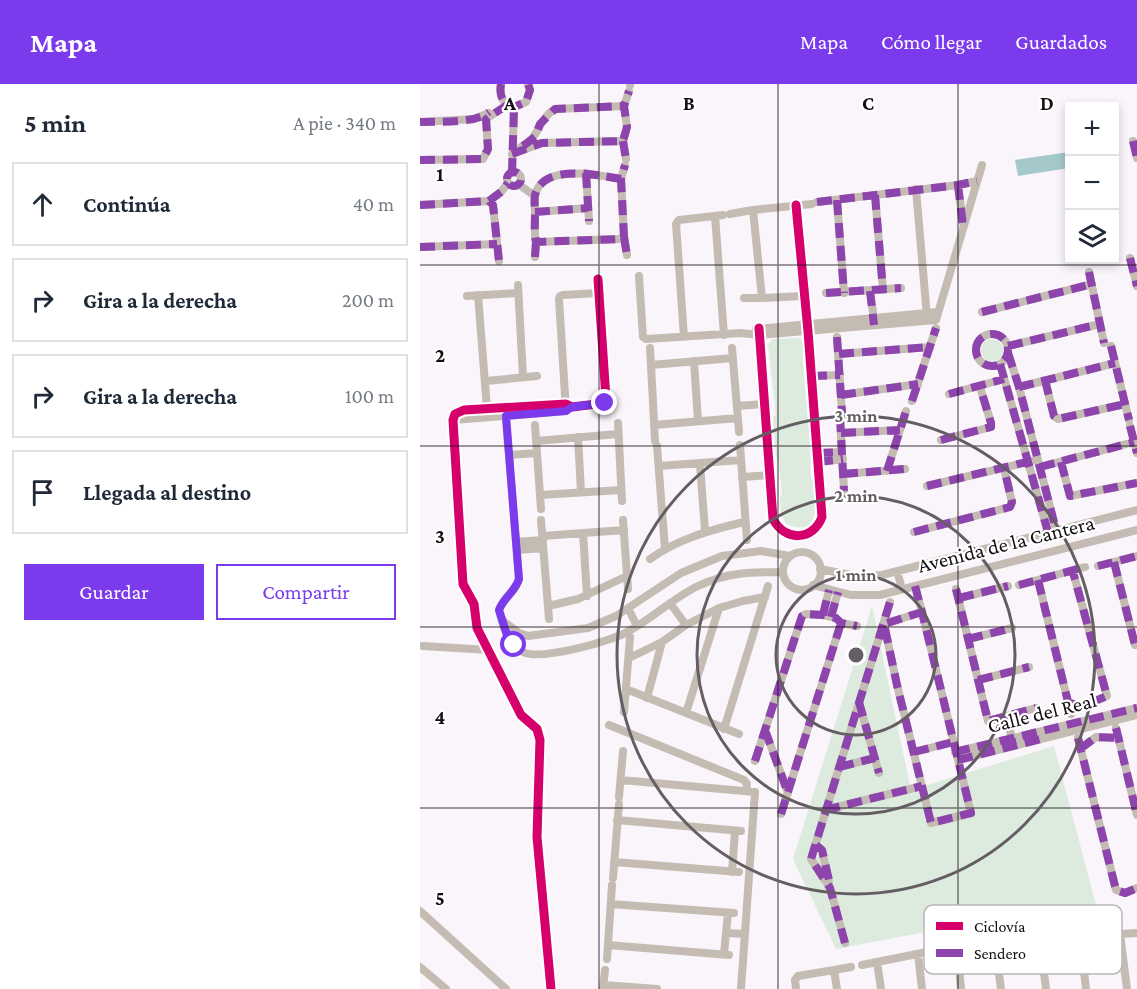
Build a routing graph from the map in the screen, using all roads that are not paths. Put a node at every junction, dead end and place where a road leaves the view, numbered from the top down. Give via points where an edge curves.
1 (501, 84) edge
2 (528, 84) edge
3 (630, 87) edge
4 (508, 104) junction
5 (624, 106) junction
6 (485, 118) junction
7 (420, 122) edge
8 (539, 140) junction
9 (622, 141) junction
10 (1133, 141) dead end
11 (512, 152) junction
12 (1137, 158) edge
13 (420, 160) edge
14 (982, 165) dead end
15 (512, 173) junction
16 (586, 173) junction
17 (621, 178) junction
18 (977, 181) junction
19 (508, 183) junction
20 (519, 183) junction
21 (958, 185) junction
22 (916, 189) junction
23 (536, 194) junction
24 (875, 195) junction
25 (837, 200) junction
26 (489, 201) junction
27 (420, 205) edge
28 (796, 205) junction
29 (588, 208) junction
30 (753, 210) junction
31 (535, 212) junction
32 (723, 215) junction
33 (589, 221) dead end
34 (963, 226) junction
35 (624, 237) junction
36 (536, 242) junction
37 (497, 244) junction
38 (420, 247) edge
39 (627, 255) dead end
40 (535, 257) dead end
41 (499, 261) dead end
42 (1133, 263) edge
43 (1089, 272) dead end
44 (639, 276) dead end
45 (598, 279) dead end
46 (1092, 284) junction
47 (1137, 286) edge
48 (901, 288) dead end
49 (883, 290) junction
50 (870, 291) junction
51 (599, 293) junction
52 (826, 293) dead end
53 (844, 293) junction
54 (468, 296) dead end
55 (478, 296) junction
56 (804, 296) junction
57 (744, 298) dead end
58 (762, 298) junction
59 (982, 312) dead end
60 (927, 318) junction
61 (874, 321) junction
62 (1100, 324) junction
63 (808, 328) junction
64 (936, 328) dead end
65 (759, 332) junction
66 (724, 335) junction
67 (684, 337) junction
68 (837, 337) dead end
69 (930, 347) junction
70 (650, 348) dead end
71 (732, 348) dead end
72 (1008, 349) junction
73 (838, 354) junction
74 (732, 358) junction
75 (694, 361) junction
76 (1115, 363) junction
77 (651, 364) junction
78 (1000, 364) junction
79 (537, 376) dead end
80 (523, 377) junction
81 (840, 377) junction
82 (812, 379) junction
83 (1004, 379) junction
84 (488, 380) junction
85 (1045, 381) junction
86 (918, 384) junction
87 (980, 387) junction
88 (1019, 387) junction
89 (949, 394) dead end
90 (841, 395) junction
91 (912, 401) dead end
92 (765, 404) junction
93 (1125, 404) junction
94 (737, 406) junction
95 (568, 407) junction
96 (490, 409) junction
97 (906, 411) dead end
98 (506, 412) junction
99 (738, 418) junction
100 (453, 420) junction
101 (698, 421) junction
102 (618, 423) dead end
103 (535, 425) dead end
104 (654, 425) junction
105 (900, 430) junction
106 (739, 432) dead end
107 (841, 433) junction
108 (618, 434) junction
109 (578, 437) junction
110 (941, 440) dead end
111 (536, 441) junction
112 (1134, 442) junction
113 (740, 445) dead end
114 (537, 453) junction
115 (1137, 453) edge
116 (509, 455) junction
117 (842, 456) junction
118 (818, 458) junction
119 (741, 460) junction
120 (1060, 462) junction
121 (1036, 463) junction
122 (700, 464) junction
123 (659, 466) junction
124 (1004, 468) junction
125 (905, 469) dead end
126 (887, 471) junction
127 (843, 474) junction
128 (770, 475) junction
129 (742, 477) junction
130 (1137, 483) edge
131 (927, 486) dead end
132 (621, 490) junction
133 (844, 491) dead end
134 (581, 492) junction
135 (540, 495) junction
136 (622, 501) dead end
137 (541, 509) dead end
138 (1137, 510) edge
139 (541, 520) dead end
140 (623, 520) dead end
141 (744, 522) junction
142 (624, 530) junction
143 (1137, 530) edge
144 (705, 531) junction
145 (1052, 531) junction
146 (914, 532) dead end
147 (584, 533) junction
148 (805, 535) junction
149 (793, 536) junction
150 (747, 540) dead end
151 (543, 541) junction
152 (517, 546) junction
153 (664, 549) junction
154 (805, 552) junction
155 (792, 555) junction
156 (1137, 556) edge
157 (650, 560) dead end
158 (1114, 562) junction
159 (1098, 566) dead end
160 (1085, 567) dead end
161 (820, 569) junction
162 (897, 571) junction
163 (783, 572) junction
164 (1073, 572) junction
165 (627, 576) junction
166 (1038, 580) junction
167 (813, 585) junction
168 (1019, 585) dead end
169 (768, 586) dead end
170 (915, 586) junction
171 (1008, 586) dead end
172 (627, 589) dead end
173 (902, 589) junction
174 (833, 591) junction
175 (587, 596) junction
176 (765, 597) junction
177 (890, 602) dead end
178 (670, 603) junction
179 (548, 606) junction
180 (628, 608) junction
181 (719, 608) junction
182 (922, 612) junction
183 (827, 616) junction
184 (549, 619) dead end
185 (501, 620) junction
186 (841, 623) junction
187 (884, 624) junction
188 (686, 625) junction
189 (637, 626) junction
190 (857, 626) dead end
191 (1012, 628) dead end
192 (630, 637) dead end
193 (968, 639) junction
194 (1135, 640) edge
195 (662, 642) junction
196 (423, 645) dead end
197 (489, 650) junction
198 (628, 658) junction
199 (1029, 667) dead end
200 (978, 680) junction
201 (626, 689) junction
202 (647, 698) junction
203 (859, 702) junction
204 (1069, 703) junction
205 (1088, 705) junction
206 (1036, 708) dead end
207 (1137, 708) edge
208 (624, 712) dead end
209 (686, 713) junction
210 (1071, 714) dead end
211 (1137, 715) edge
212 (1006, 716) junction
213 (1093, 723) junction
214 (609, 725) dead end
215 (1116, 728) dead end
216 (724, 729) junction
217 (765, 730) junction
218 (739, 734) dead end
219 (1096, 737) junction
220 (1078, 738) dead end
221 (1119, 738) junction
222 (953, 742) junction
223 (1013, 743) junction
224 (1080, 749) junction
225 (623, 751) dead end
226 (914, 752) junction
227 (957, 756) junction
228 (875, 758) junction
229 (755, 761) dead end
230 (839, 767) junction
231 (879, 773) dead end
232 (621, 780) junction
233 (922, 786) junction
234 (746, 790) junction
235 (788, 793) junction
236 (825, 810) junction
237 (781, 814) dead end
238 (1137, 815) edge
239 (617, 820) junction
240 (734, 851) junction
241 (751, 853) junction
242 (614, 862) junction
243 (1137, 888) edge
244 (611, 904) junction
245 (420, 910) edge
246 (726, 933) junction
247 (1137, 933) edge
248 (745, 934) junction
249 (1122, 934) edge
250 (845, 943) dead end
251 (608, 945) junction
252 (1122, 950) edge
253 (924, 953) edge
254 (918, 954) junction
255 (607, 959) dead end
256 (877, 962) junction
257 (862, 965) dead end
258 (851, 966) dead end
259 (420, 967) edge
260 (605, 970) dead end
261 (834, 970) junction
262 (960, 974) edge
263 (998, 974) edge
264 (1044, 974) edge
265 (1084, 974) edge
266 (603, 987) edge
267 (446, 989) edge
268 (506, 989) edge
269 (551, 989) edge
270 (657, 989) edge
271 (741, 989) edge
272 (796, 989) edge
273 (837, 989) edge
274 (881, 989) edge
275 (922, 989) edge
276 (961, 989) edge
277 (1000, 989) edge
278 (1046, 989) edge
279 (1086, 989) edge
280 (1127, 989) edge

1 - 4 street via 500,95
2 - 4 street via 526,102
3 - 5 street
4 - 6 street
4 - 11 street
5 - 8 street via 560,108 550,112 540,124
5 - 9 street via 627,127
6 - 7 street
6 - 13 street via 488,149 483,159
8 - 9 street
8 - 11 street
9 - 17 street via 625,162
10 - 12 street
11 - 15 street
14 - 18 street
15 - 19 street
15 - 20 street via 519,174
16 - 17 street
16 - 23 street via 549,177
16 - 29 street
17 - 35 street
18 - 21 street
18 - 34 street
19 - 20 street
19 - 26 street
20 - 23 street
21 - 22 street
21 - 34 street
22 - 24 street
22 - 60 street
23 - 31 street
24 - 25 street
24 - 49 street
25 - 28 street
25 - 53 street
26 - 27 street
26 - 37 street via 493,205
28 - 30 street
28 - 56 street
29 - 31 street
29 - 33 street
30 - 32 street
30 - 58 street
31 - 36 street
32 - 66 street
32 - 67 street via 679,220 676,224
34 - 60 street via 938,312
35 - 36 street
35 - 39 street
36 - 40 street
37 - 38 street
37 - 41 street
42 - 47 street
43 - 46 street
44 - 67 street via 643,337
45 - 51 street
46 - 59 street
46 - 62 street
48 - 49 street
49 - 50 street
50 - 53 street
50 - 61 street
51 - 95 street via 606,399 603,404
51 - 95 street via 563,295 559,299
52 - 53 street
54 - 55 street
55 - 80 street via 518,289
55 - 84 street
56 - 58 street
56 - 63 street
57 - 58 street
60 - 61 street
61 - 63 street
62 - 72 street
62 - 76 street
63 - 65 street
63 - 82 street
64 - 69 street
65 - 66 street
65 - 92 street
66 - 67 street
68 - 73 street
69 - 73 street
69 - 86 street
70 - 77 street
71 - 74 street
72 - 78 street
72 - 78 street via 1003,338 993,334 983,337 977,346 977,357 985,365
72 - 88 street
73 - 81 street
74 - 75 street
74 - 94 street
75 - 77 street
75 - 101 street
76 - 85 street
76 - 93 street
77 - 104 street
78 - 83 street
79 - 80 street
80 - 84 street
81 - 82 street
81 - 90 street
82 - 118 street
83 - 87 street
83 - 121 street
84 - 96 street
85 - 88 street
85 - 93 street via 1058,419
86 - 90 street
86 - 91 street
87 - 89 street
87 - 110 street via 991,427
88 - 121 street
90 - 107 street
92 - 94 street
92 - 128 street
93 - 112 street
94 - 99 street
95 - 98 street
96 - 98 street
96 - 100 street via 459,411
97 - 105 street
98 - 100 street
98 - 116 street
99 - 101 street
99 - 106 street
100 - 197 street via 463,584 473,600 477,628
101 - 104 street
102 - 108 street
103 - 111 street
104 - 123 street
105 - 107 street
105 - 126 street
107 - 117 street
108 - 109 street
108 - 132 street
109 - 111 street
109 - 134 street
111 - 114 street
112 - 115 street
112 - 120 street
113 - 119 street
114 - 116 street
114 - 135 street
116 - 152 street
117 - 118 street
117 - 127 street
118 - 148 street via 822,516 818,526
119 - 122 street
119 - 129 street
120 - 121 street
120 - 130 street via 1070,496
121 - 124 street
121 - 145 street
122 - 123 street
122 - 144 street
123 - 153 street
124 - 131 street
124 - 146 street via 1010,507
125 - 126 street
126 - 127 street
127 - 133 street
128 - 129 street
128 - 149 street via 773,519 781,530
129 - 141 street
132 - 134 street
132 - 136 street
134 - 135 street
135 - 137 street
138 - 145 street, Avenida de la Cantera
139 - 151 street
140 - 142 street
141 - 144 street
141 - 150 street
142 - 147 street
142 - 165 street
143 - 170 street, Avenida de la Cantera
144 - 153 street
145 - 162 street, Avenida de la Cantera
147 - 151 street
147 - 175 street
148 - 149 street
148 - 154 street
149 - 155 street
151 - 152 street
151 - 179 street
152 - 185 street via 519,579 517,588 500,606
153 - 157 street
154 - 155 street
154 - 161 street via 816,558
155 - 163 street
155 - 180 street via 761,551 722,556 681,573
156 - 158 street
158 - 159 street
158 - 194 street
160 - 164 street
161 - 162 street, Avenida de la Cantera via 856,576
161 - 167 street
162 - 173 street
163 - 167 street via 787,582 797,589
163 - 178 street via 742,572 697,586
164 - 166 street
164 - 205 street via 1108,700
165 - 172 street
165 - 175 street
166 - 168 street
166 - 204 street
167 - 174 street, Avenida de la Cantera
169 - 176 street
170 - 173 street, Avenida de la Cantera
170 - 182 street
171 - 193 street via 957,594
173 - 174 street, Avenida de la Cantera via 867,596
174 - 183 street
175 - 179 street
176 - 181 street
176 - 216 street
177 - 187 street
178 - 188 street
178 - 189 street
179 - 184 street
180 - 185 street via 588,628 536,636 523,635
180 - 189 street
181 - 188 street
181 - 209 street
182 - 187 street
182 - 222 street
183 - 186 street
183 - 217 street via 807,614 799,622
185 - 189 street via 514,645 532,655 599,643
186 - 190 street
186 - 235 street
187 - 203 street
187 - 226 street
188 - 195 street
191 - 193 street
192 - 198 street
193 - 200 street
195 - 198 street
195 - 202 street
196 - 197 street
197 - 269 street via 521,715 537,729 540,740 537,837
198 - 201 street
199 - 200 street
200 - 212 street via 988,721
201 - 202 street
201 - 208 street
202 - 209 street
203 - 228 street
203 - 230 street
204 - 205 street
204 - 210 street
205 - 213 street
206 - 212 street
207 - 213 street, Calle del Real
209 - 216 street
211 - 213 street, Calle del Real
212 - 223 street
213 - 219 street
213 - 223 street, Calle del Real
214 - 234 street via 744,780
215 - 221 street
216 - 218 street
217 - 229 street
217 - 235 street
219 - 221 street
219 - 224 street
220 - 224 street
221 - 238 street
222 - 226 street
222 - 227 street
223 - 227 street, Calle del Real
224 - 243 street via 1116,890 1125,893
225 - 232 street
226 - 233 street
227 - 233 street via 971,813 931,823
228 - 230 street
228 - 231 street
230 - 236 street
232 - 234 street
232 - 239 street
233 - 236 street
234 - 241 street via 756,795
235 - 237 street
236 - 250 street via 811,860 830,888
239 - 240 street via 738,831
239 - 242 street
240 - 241 street
240 - 242 street via 736,872
241 - 248 street
242 - 244 street
244 - 246 street via 731,913
244 - 251 street
245 - 268 street
246 - 248 street
246 - 251 street via 727,955
247 - 249 street
248 - 271 street
251 - 255 street
252 - 280 street
253 - 254 street
254 - 256 street
254 - 275 street
256 - 257 street
256 - 274 street
258 - 261 street
259 - 267 street
260 - 266 street
261 - 272 street via 798,976
261 - 273 street
262 - 276 street
263 - 277 street
264 - 278 street
265 - 279 street
266 - 270 street

